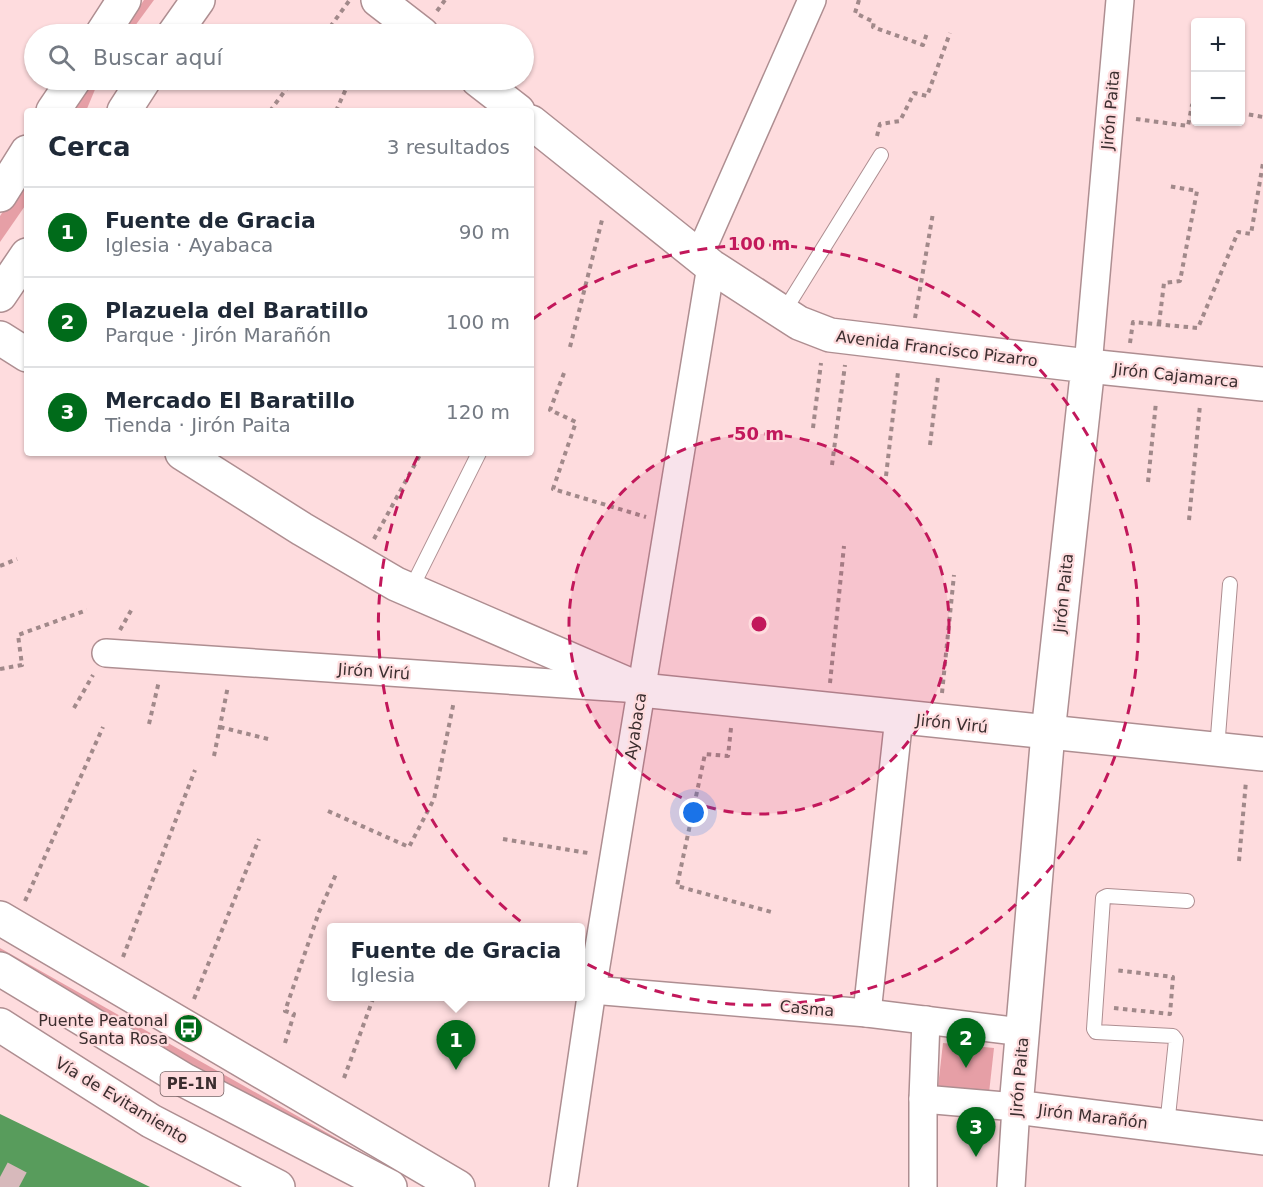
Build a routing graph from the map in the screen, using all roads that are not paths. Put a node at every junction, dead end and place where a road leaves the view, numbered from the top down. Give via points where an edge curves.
1 (124, 0) edge
2 (198, 0) edge
3 (378, 0) edge
4 (812, 0) edge
5 (1120, 0) edge
6 (108, 24) edge
7 (181, 24) edge
8 (409, 24) edge
9 (67, 90) edge
10 (138, 90) edge
11 (491, 90) edge
12 (55, 108) edge
13 (126, 108) edge
14 (514, 108) edge
15 (534, 124) edge
16 (881, 155) road end
17 (24, 157) edge
18 (0, 195) edge
19 (24, 259) edge
20 (705, 261) junction
21 (0, 295) edge
22 (783, 313) junction
23 (0, 338) edge
24 (24, 353) edge
25 (1088, 366) junction
26 (1263, 384) edge
27 (187, 456) edge
28 (478, 456) edge
29 (1230, 584) dead end
30 (410, 591) junction
31 (106, 653) dead end
32 (641, 690) junction
33 (899, 717) junction
34 (1048, 733) junction
35 (1242, 752) edge
36 (1187, 901) dead end
37 (12, 910) edge
38 (0, 969) edge
39 (592, 990) junction
40 (867, 1013) junction
41 (926, 1020) junction
42 (0, 1025) edge
43 (1022, 1032) junction
44 (923, 1099) junction
45 (1016, 1107) junction
46 (1167, 1126) junction
47 (1263, 1138) edge
48 (278, 1187) edge
49 (390, 1187) edge
50 (459, 1187) edge
51 (563, 1187) edge
52 (923, 1187) edge
53 (1011, 1187) edge

1 - 6 main road
2 - 7 main road
3 - 8 main road
4 - 20 street, Ayabaca
5 - 25 street, Jirón Paita
9 - 12 main road
10 - 13 main road
11 - 14 main road
15 - 20 main road, Avenida Francisco Pizarro
16 - 22 lane
17 - 18 main road
19 - 21 main road
20 - 22 main road, Avenida Francisco Pizarro
20 - 32 street, Ayabaca
22 - 25 main road, Avenida Francisco Pizarro via 799,323 836,335
23 - 24 main road
25 - 26 main road, Jirón Cajamarca
25 - 34 main road, Jirón Paita
27 - 30 main road, Jirón Virú
28 - 30 lane
29 - 35 lane
30 - 32 main road, Jirón Virú
31 - 32 street, Jirón Virú
32 - 33 main road, Jirón Virú
32 - 39 street, Ayabaca
33 - 34 main road, Jirón Virú
33 - 40 street
34 - 35 main road, Jirón Virú
34 - 43 main road, Jirón Paita
36 - 46 lane via 1103,898 1094,1029 1173,1036 1176,1040
37 - 50 main road
38 - 49 main road, PE-1N via 184,1080
39 - 40 street, Casma
39 - 51 street, Ayabaca
40 - 41 street, Casma
41 - 43 street, Casma
41 - 44 street
42 - 48 main road, Vía de Evitamiento via 151,1121
43 - 45 main road, Jirón Paita
44 - 45 street, Jirón Marañón
44 - 52 street
45 - 46 main road, Jirón Marañón
45 - 53 street, Jirón Paita
46 - 47 main road, Jirón Marañón

